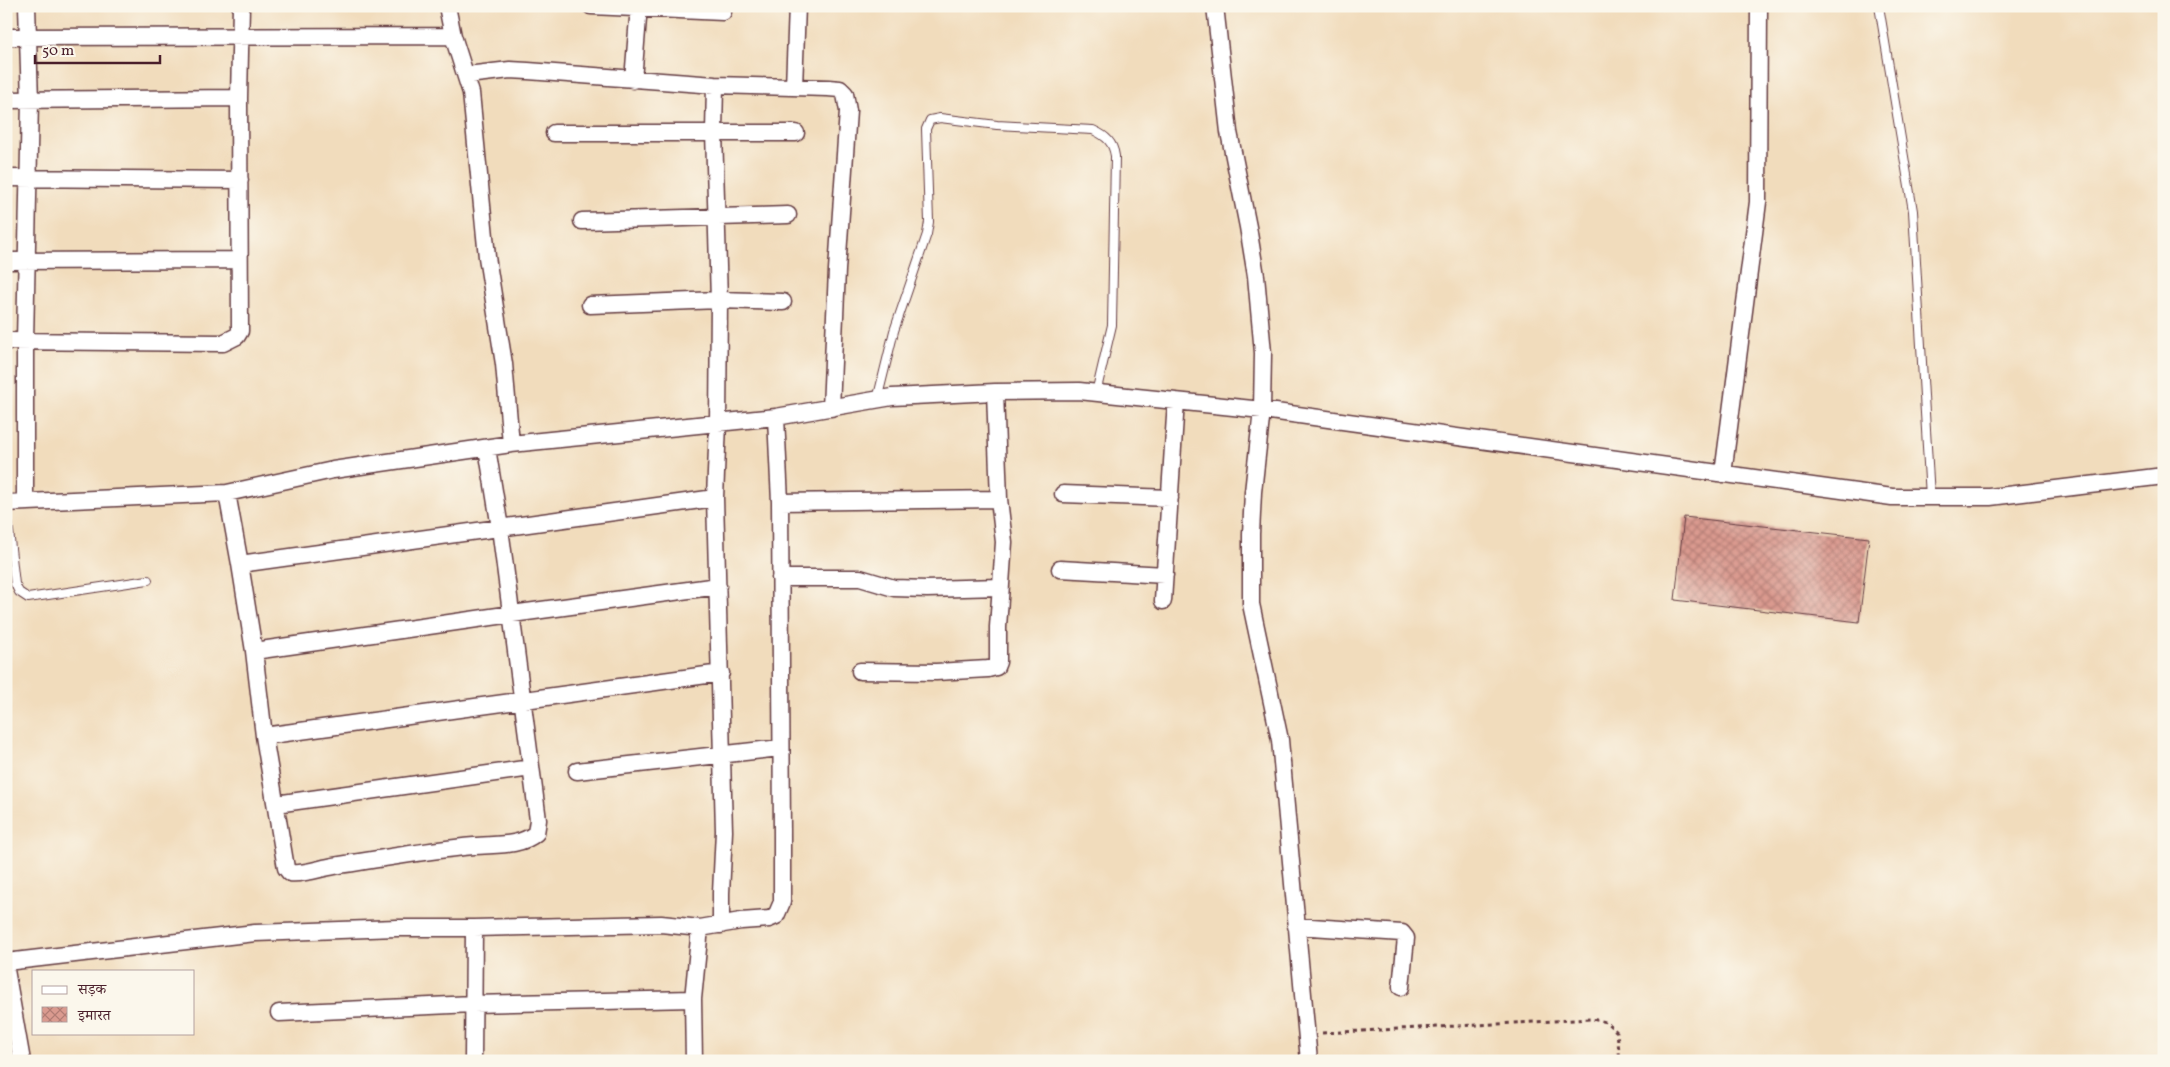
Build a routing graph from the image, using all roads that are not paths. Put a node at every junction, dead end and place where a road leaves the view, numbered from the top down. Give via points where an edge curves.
1 (27, 6) edge
2 (241, 6) edge
3 (447, 6) edge
4 (591, 6) edge
5 (798, 6) edge
6 (1215, 6) edge
7 (1759, 6) edge
8 (1879, 6) edge
9 (639, 8) edge
10 (723, 12) dead end
11 (453, 36) junction
12 (6, 37) edge
13 (28, 37) junction
14 (241, 37) junction
15 (467, 75) junction
16 (633, 80) junction
17 (715, 85) junction
18 (794, 87) junction
19 (239, 98) junction
20 (6, 100) edge
21 (30, 101) junction
22 (714, 132) junction
23 (554, 133) dead end
24 (796, 133) dead end
25 (29, 177) junction
26 (6, 178) edge
27 (240, 180) junction
28 (788, 215) dead end
29 (717, 216) junction
30 (582, 221) dead end
31 (238, 260) junction
32 (6, 261) edge
33 (27, 261) junction
34 (719, 300) junction
35 (783, 302) dead end
36 (590, 305) dead end
37 (6, 341) edge
38 (25, 342) junction
39 (995, 392) junction
40 (1096, 393) junction
41 (877, 400) junction
42 (1176, 402) junction
43 (831, 408) junction
44 (1262, 410) junction
45 (776, 417) junction
46 (718, 423) junction
47 (511, 444) junction
48 (487, 448) junction
49 (1723, 474) junction
50 (2164, 476) edge
51 (227, 493) junction
52 (1064, 494) dead end
53 (1930, 497) junction
54 (715, 498) junction
55 (1170, 498) junction
56 (999, 499) junction
57 (25, 502) junction
58 (780, 502) junction
59 (6, 503) edge
60 (500, 528) junction
61 (240, 564) junction
62 (1060, 569) dead end
63 (1165, 575) junction
64 (780, 578) junction
65 (148, 580) dead end
66 (718, 586) junction
67 (1000, 587) junction
68 (1163, 601) dead end
69 (512, 614) junction
70 (254, 651) junction
71 (860, 671) dead end
72 (720, 673) junction
73 (523, 700) junction
74 (264, 736) junction
75 (780, 748) junction
76 (723, 754) junction
77 (531, 768) junction
78 (577, 772) dead end
79 (276, 804) junction
80 (721, 925) junction
81 (1296, 926) junction
82 (474, 928) junction
83 (700, 928) junction
84 (6, 962) edge
85 (6, 970) edge
86 (1401, 987) dead end
87 (693, 999) junction
88 (473, 1004) junction
89 (279, 1013) dead end
90 (22, 1061) edge
91 (473, 1061) edge
92 (694, 1061) edge
93 (1309, 1061) edge

1 - 13 street
2 - 14 street
3 - 11 street
4 - 9 street
5 - 18 street
6 - 44 street via 1229,132 1256,276 1263,353
7 - 49 street via 1758,202
8 - 53 lane via 1913,212
9 - 10 street
9 - 16 street
11 - 14 street
11 - 15 street
12 - 13 street
13 - 14 street
13 - 21 street
14 - 19 street
15 - 16 street via 510,70
15 - 47 street via 487,257 504,364
16 - 17 street
17 - 18 street
17 - 22 street
18 - 43 street via 840,89 848,101
19 - 21 street
19 - 27 street
20 - 21 street
21 - 25 street
22 - 23 street
22 - 24 street
22 - 29 street
25 - 26 street
25 - 27 street
25 - 33 street
27 - 31 street
28 - 29 street
29 - 30 street
29 - 34 street
31 - 33 street
31 - 38 street via 240,331 232,340 223,343
32 - 33 street
33 - 38 street
34 - 35 street
34 - 36 street
34 - 46 street
37 - 38 street
38 - 57 street
39 - 40 street
39 - 41 street
39 - 56 street
40 - 41 lane via 1112,325 1114,146 1093,130 997,125 940,118 930,120 926,129 927,234 894,331
40 - 42 street
41 - 43 street
42 - 44 street
42 - 55 street
43 - 45 street
44 - 49 street
44 - 81 street via 1253,492 1252,604 1280,740
45 - 46 street
45 - 58 street
46 - 47 street
46 - 54 street
47 - 48 street
48 - 51 street via 333,470
48 - 60 street
49 - 53 street via 1892,497
50 - 53 street via 1990,498
51 - 57 street
51 - 61 street
52 - 55 street
54 - 60 street
54 - 66 street
55 - 63 street
56 - 58 street
56 - 67 street via 1004,542
57 - 59 street
58 - 64 street
59 - 65 lane via 15,584 19,592 28,598
60 - 61 street
60 - 69 street
61 - 70 street
62 - 63 street
63 - 68 street
64 - 67 street via 860,578 894,588
64 - 75 street
66 - 69 street
66 - 72 street
67 - 71 street via 996,667 936,672
69 - 70 street
69 - 73 street
70 - 74 street
72 - 73 street
72 - 76 street
73 - 74 street
73 - 77 street
74 - 79 street
75 - 76 street
75 - 80 street via 780,910 769,920
76 - 78 street
76 - 80 street
77 - 79 street
77 - 79 street via 538,820 536,833 528,840 447,848 295,874 286,868
80 - 83 street
81 - 86 street via 1402,932 1406,940
81 - 93 street
82 - 83 street via 661,924
82 - 84 street via 255,933
82 - 88 street
83 - 87 street
85 - 90 street
87 - 88 street
87 - 92 street
88 - 89 street
88 - 91 street

